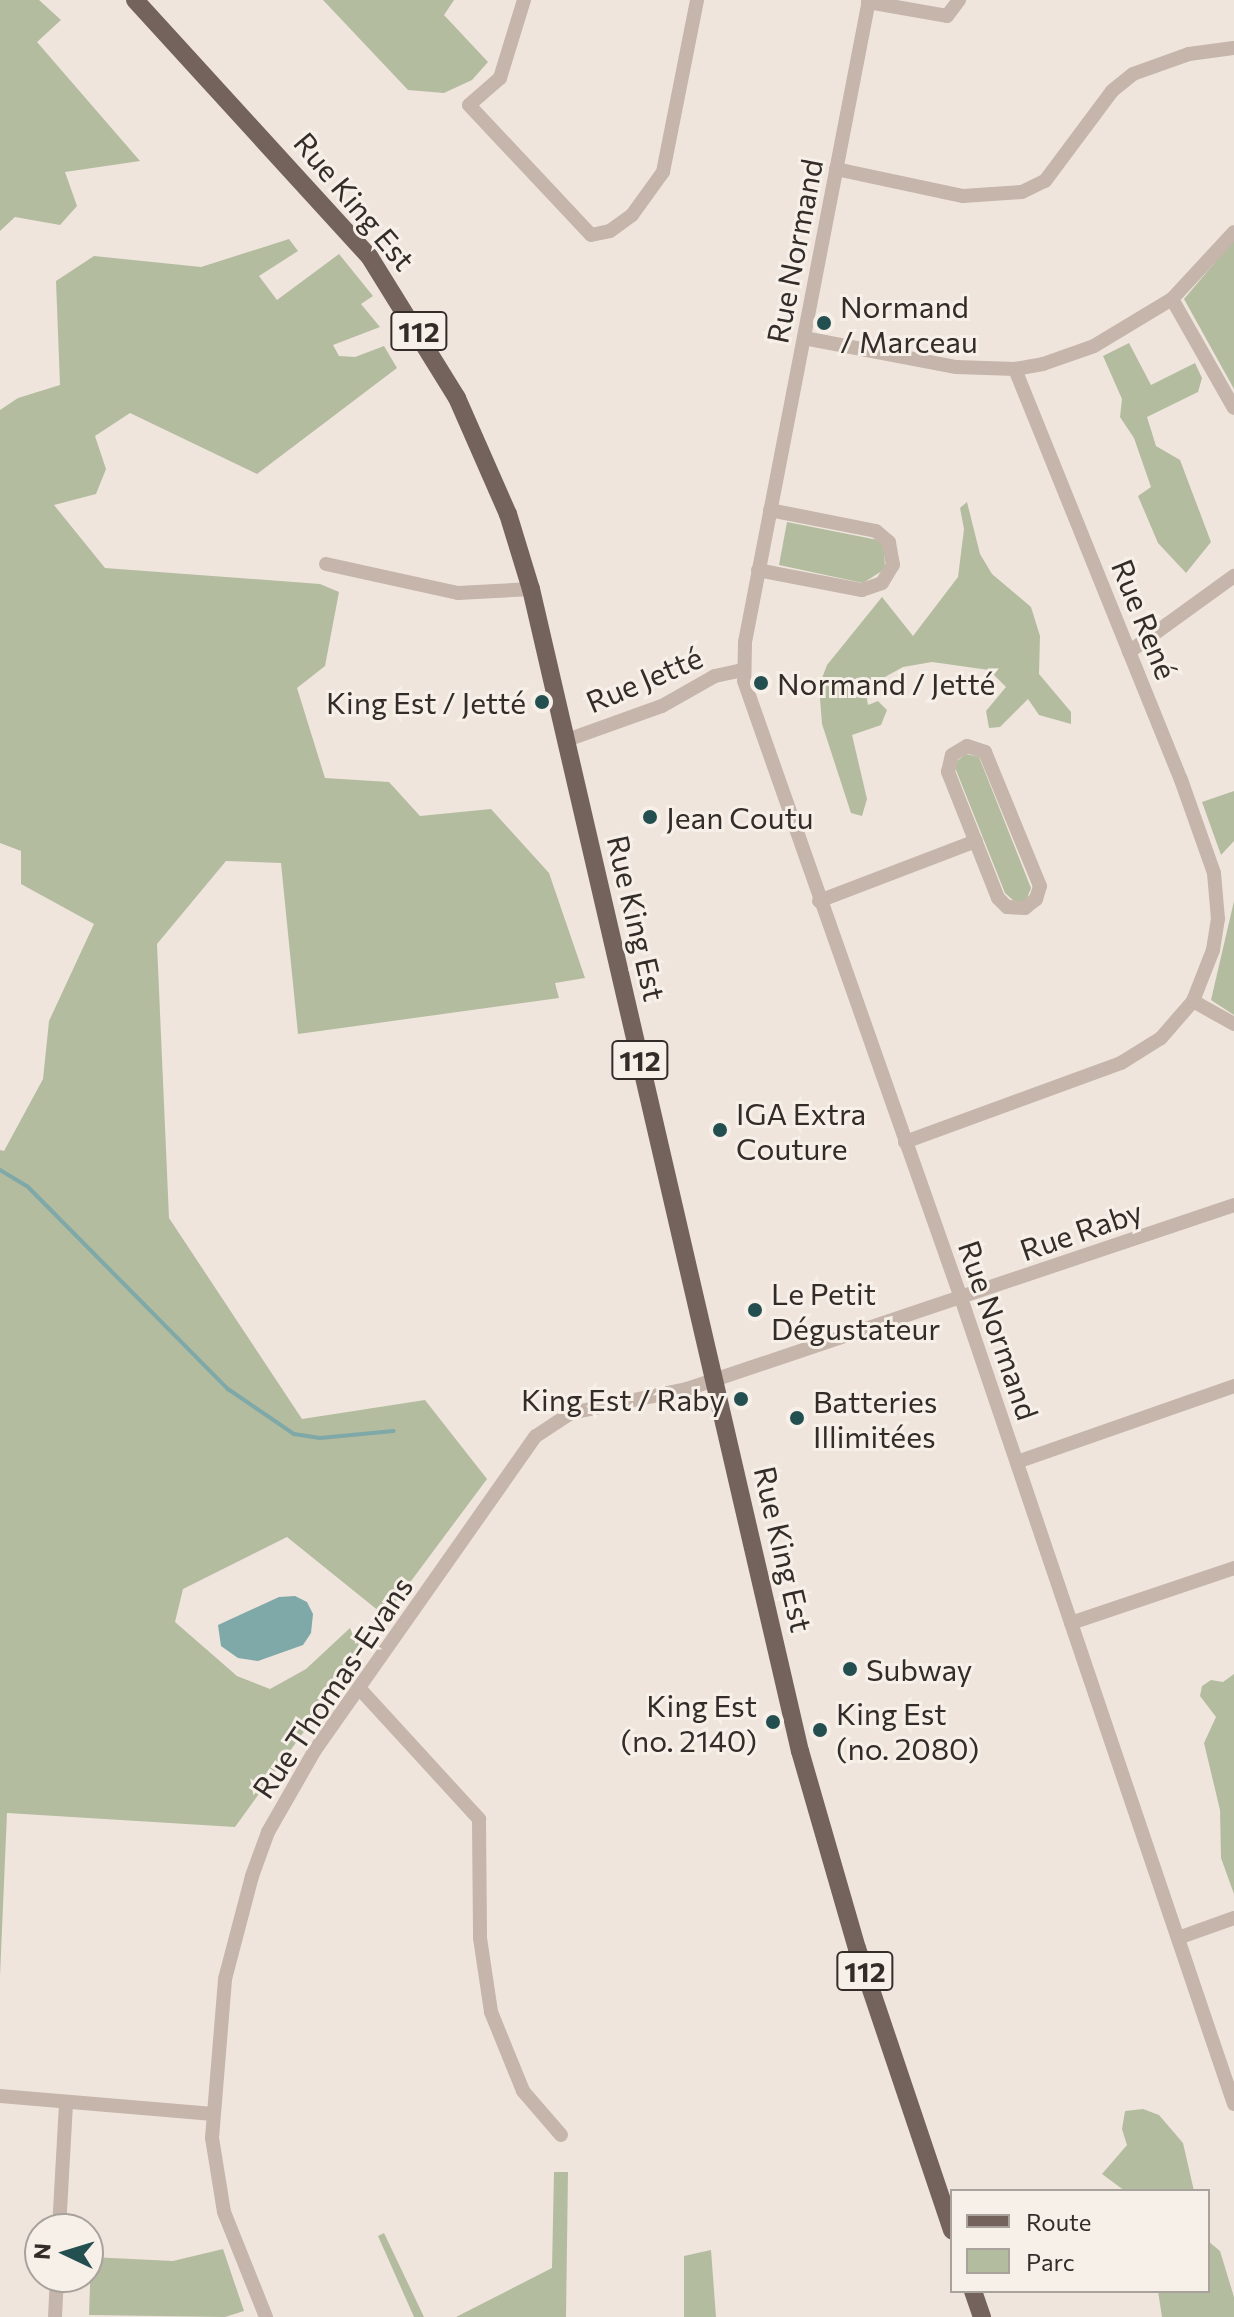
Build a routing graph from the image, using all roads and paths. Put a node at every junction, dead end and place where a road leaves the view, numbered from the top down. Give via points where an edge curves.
1 (135, 0) edge
2 (524, 0) edge
3 (697, 0) edge
4 (959, 0) edge
5 (868, 1) edge
6 (1234, 48) edge
7 (836, 169) junction
8 (1234, 232) edge
9 (1172, 299) junction
10 (804, 338) junction
11 (1015, 369) junction
12 (1234, 408) edge
13 (770, 510) junction
14 (326, 564) dead end
15 (758, 570) junction
16 (1234, 576) edge
17 (531, 589) junction
18 (1129, 652) junction
19 (743, 670) junction
20 (567, 740) junction
21 (976, 841) junction
22 (1226, 892) edge
23 (819, 901) junction
24 (1193, 1001) junction
25 (1234, 1024) edge
26 (905, 1142) junction
27 (1234, 1205) edge
28 (961, 1298) junction
29 (717, 1379) junction
30 (1234, 1386) edge
31 (1017, 1462) junction
32 (1234, 1568) edge
33 (1071, 1623) junction
34 (359, 1688) junction
35 (1234, 1918) edge
36 (1178, 1938) junction
37 (0, 2096) edge
38 (66, 2102) junction
39 (1234, 2104) edge
40 (213, 2114) junction
41 (561, 2135) dead end
42 (60, 2213) edge
43 (950, 2224) edge
44 (56, 2293) edge
45 (974, 2293) edge
46 (55, 2317) edge
47 (266, 2317) edge
48 (982, 2317) edge

1 - 17 main road, Rue King Est / 112 via 317,194 404,306 479,443
2 - 3 street via 500,78 469,105 582,231 600,235 632,215 663,172
4 - 5 street, Rue Normand via 947,16
5 - 7 street, Rue Normand
6 - 7 street via 1189,54 1133,74 1112,91 1045,181 1022,192 963,196
7 - 10 street, Rue Normand
8 - 9 street
9 - 11 street via 1094,346
9 - 12 street
10 - 11 street via 894,358
10 - 13 street, Rue Normand
11 - 18 street, Rue René
13 - 15 street, Rue Normand
13 - 15 street via 876,531 889,542 893,565 882,583 862,590
14 - 17 street via 458,593
15 - 19 street, Rue Normand
16 - 18 street
17 - 20 main road, Rue King Est / 112
18 - 22 street, Rue René
19 - 20 street, Rue Jetté via 715,676 669,703
19 - 23 street, Rue Normand via 752,713
20 - 29 main road, Rue King Est / 112
21 - 21 street via 1002,903 1019,909 1031,905 1040,886 985,752 967,746 952,755 948,772
21 - 23 street
22 - 24 street, Rue René via 1213,950
23 - 26 street, Rue Normand
24 - 25 street
24 - 26 street, Rue René via 1161,1038 1121,1063
26 - 28 street, Rue Normand
27 - 28 street, Rue Raby
28 - 29 street, Rue Raby
28 - 31 street, Rue Normand
29 - 34 street, Rue Thomas-Evans via 571,1413 546,1426
29 - 43 main road, Rue King Est / 112 via 807,1774 862,1962
30 - 31 street
31 - 33 street, Rue Normand
32 - 33 street
33 - 36 street, Rue Normand
34 - 40 street, Rue Thomas-Evans via 292,1787 252,1876 225,1979
34 - 41 street via 479,1819 480,1938 491,2012 523,2091
35 - 36 street
36 - 39 street, Rue Normand
37 - 38 street
38 - 40 street
38 - 42 street
40 - 47 street, Rue Thomas-Evans via 224,2212
44 - 46 street
45 - 48 main road

